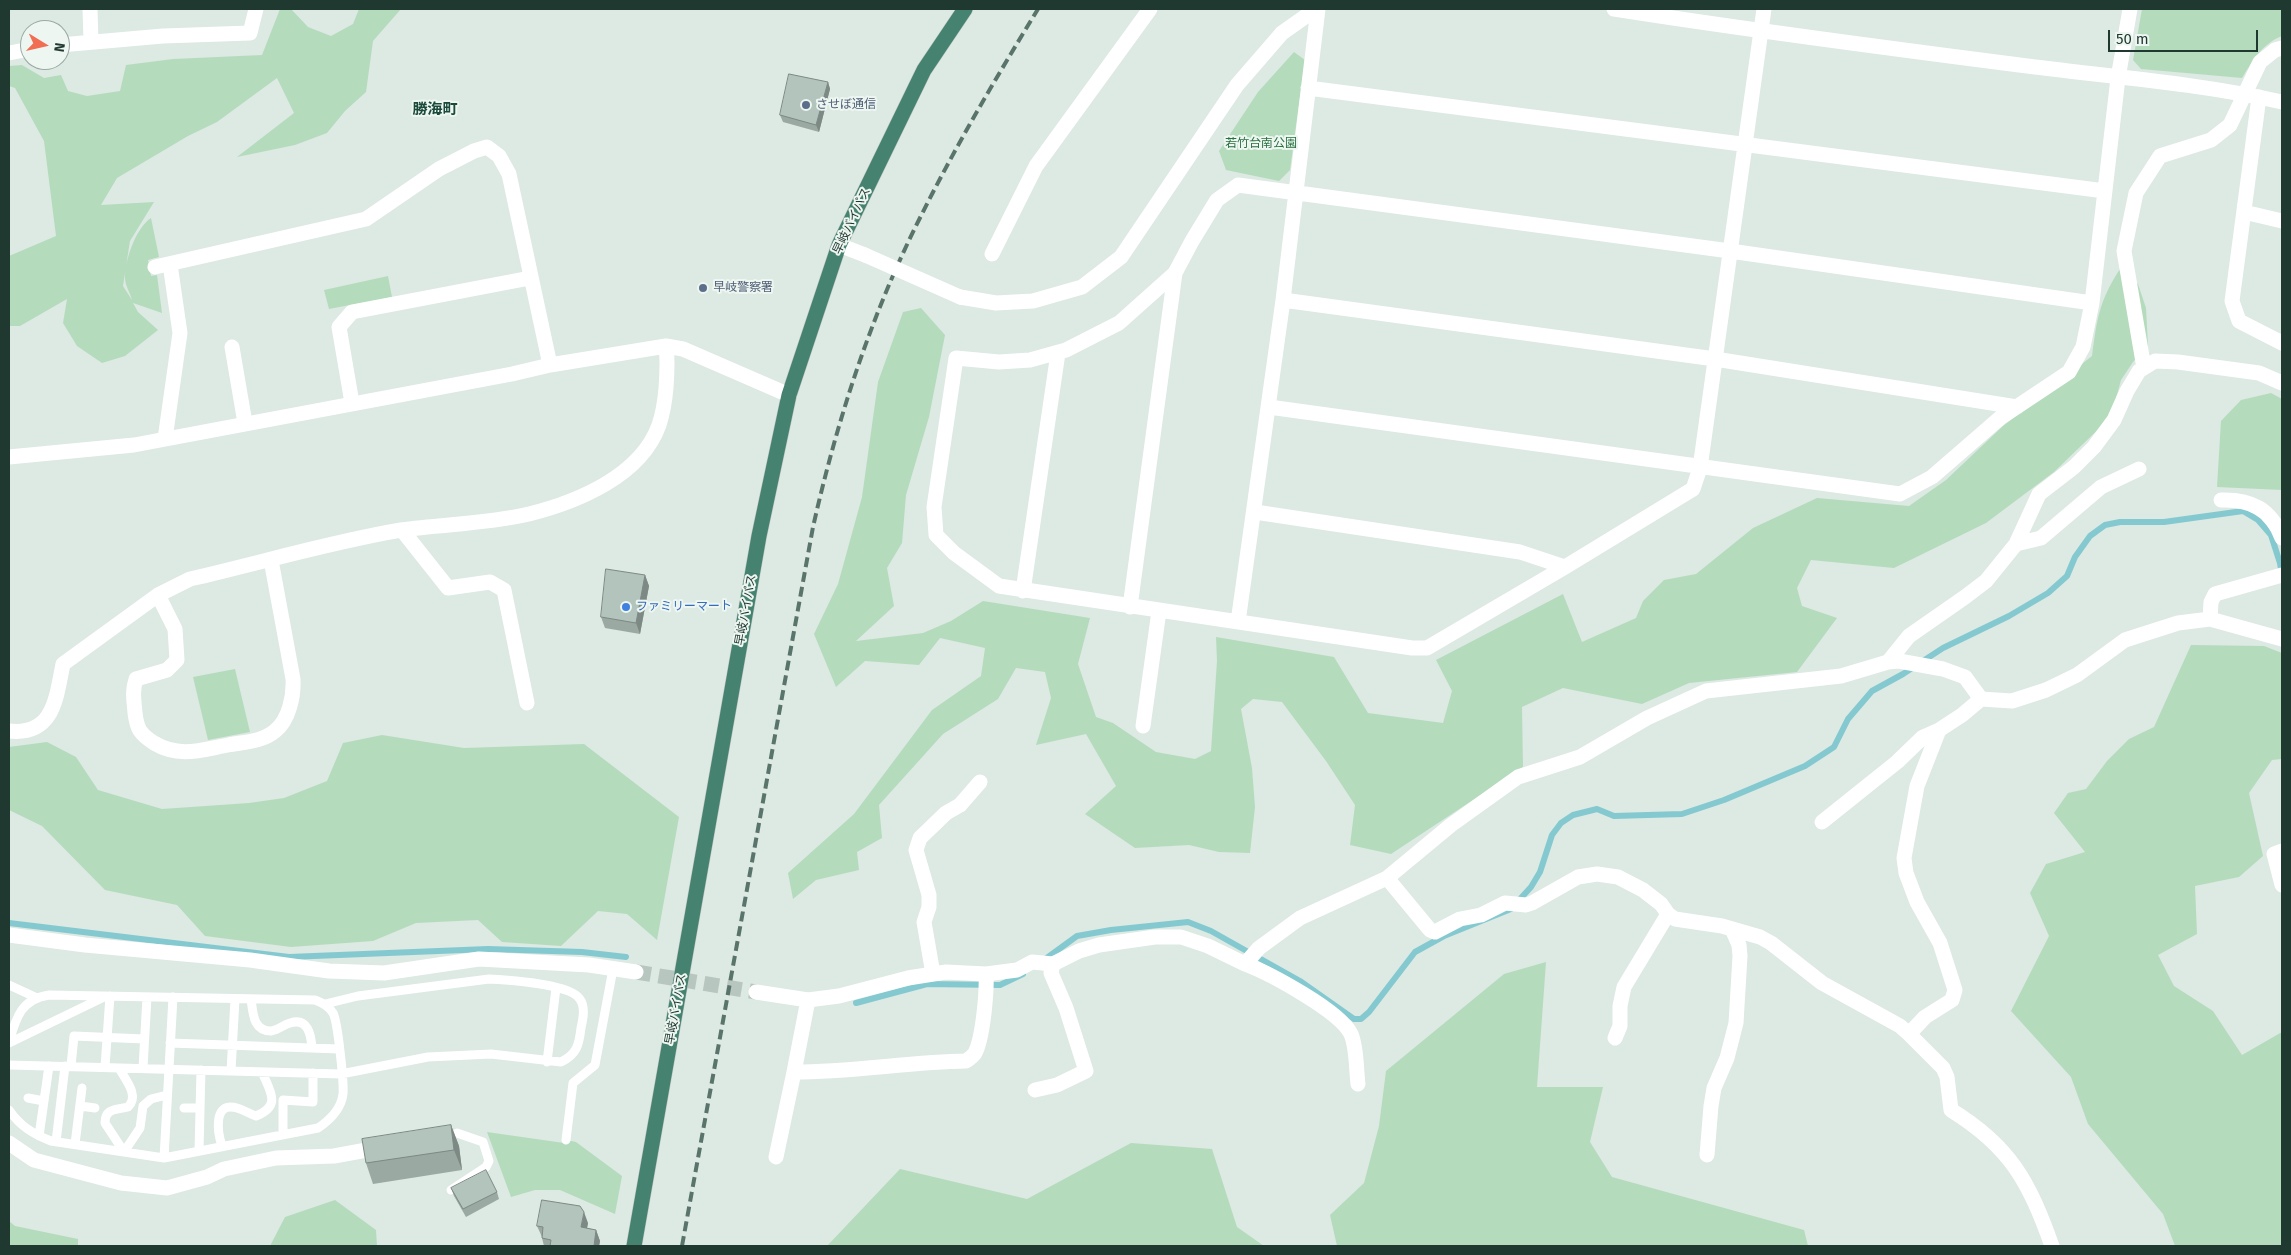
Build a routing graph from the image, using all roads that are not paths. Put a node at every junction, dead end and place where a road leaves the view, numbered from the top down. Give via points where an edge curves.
1 (90, 9) edge
2 (256, 9) edge
3 (965, 9) edge
4 (1150, 9) edge
5 (1317, 9) edge
6 (1614, 9) edge
7 (1764, 9) edge
8 (2130, 9) edge
9 (1760, 32) junction
10 (91, 42) junction
11 (70, 43) edge
12 (2282, 48) edge
13 (2118, 78) junction
14 (1308, 88) junction
15 (2243, 95) junction
16 (2259, 97) junction
17 (2282, 102) edge
18 (1744, 145) junction
19 (2105, 192) junction
20 (1295, 193) junction
21 (2244, 212) junction
22 (2282, 221) edge
23 (840, 245) junction
24 (1730, 251) junction
25 (992, 254) dead end
26 (1175, 273) junction
27 (530, 278) junction
28 (1283, 300) junction
29 (2092, 303) junction
30 (2282, 343) edge
31 (666, 346) junction
32 (232, 347) dead end
33 (1058, 353) junction
34 (1715, 358) junction
35 (550, 365) junction
36 (2144, 368) junction
37 (2282, 383) edge
38 (789, 395) junction
39 (352, 403) junction
40 (1269, 407) junction
41 (2017, 407) junction
42 (245, 423) junction
43 (165, 439) junction
44 (9, 457) edge
45 (1700, 468) junction
46 (2139, 469) dead end
47 (2221, 500) dead end
48 (1255, 512) junction
49 (402, 530) junction
50 (2282, 538) edge
51 (2016, 544) junction
52 (271, 560) junction
53 (1565, 567) junction
54 (2278, 577) edge
55 (1023, 591) junction
56 (158, 595) junction
57 (1130, 607) junction
58 (1159, 611) junction
59 (2210, 619) junction
60 (1238, 622) junction
61 (2282, 640) edge
62 (1893, 661) junction
63 (1981, 700) junction
64 (527, 703) dead end
65 (1143, 726) dead end
66 (1939, 730) junction
67 (9, 731) edge
68 (980, 782) dead end
69 (1822, 822) dead end
70 (2282, 851) edge
71 (1387, 878) junction
72 (2282, 885) edge
73 (1668, 914) junction
74 (1732, 929) junction
75 (9, 935) edge
76 (1053, 964) junction
77 (1244, 964) junction
78 (613, 968) junction
79 (636, 972) tunnel mouth
80 (933, 974) junction
81 (986, 974) junction
82 (9, 985) edge
83 (556, 988) junction
84 (756, 992) tunnel mouth
85 (108, 996) junction
86 (35, 997) junction
87 (147, 997) junction
88 (173, 998) junction
89 (235, 999) junction
90 (251, 999) junction
91 (808, 1000) junction
92 (325, 1004) junction
93 (1910, 1034) junction
94 (107, 1038) junction
95 (1615, 1038) dead end
96 (144, 1039) junction
97 (9, 1043) edge
98 (170, 1043) junction
99 (232, 1046) junction
100 (312, 1048) junction
101 (339, 1049) junction
102 (547, 1062) junction
103 (9, 1064) edge
104 (49, 1066) junction
105 (68, 1066) junction
106 (105, 1067) junction
107 (119, 1068) junction
108 (143, 1068) junction
109 (168, 1069) junction
110 (202, 1070) junction
111 (231, 1071) junction
112 (262, 1072) junction
113 (794, 1072) junction
114 (313, 1073) junction
115 (341, 1074) junction
116 (1358, 1084) dead end
117 (82, 1088) dead end
118 (1035, 1090) dead end
119 (167, 1095) junction
120 (28, 1098) dead end
121 (272, 1100) junction
122 (283, 1100) junction
123 (44, 1101) junction
124 (80, 1106) junction
125 (95, 1108) dead end
126 (184, 1108) dead end
127 (200, 1108) junction
128 (9, 1110) edge
129 (458, 1133) joint
130 (283, 1134) junction
131 (40, 1136) junction
132 (440, 1136) edge
133 (566, 1140) dead end
134 (56, 1142) junction
135 (9, 1143) edge
136 (75, 1144) junction
137 (395, 1145) edge
138 (222, 1146) junction
139 (199, 1151) junction
140 (124, 1152) junction
141 (1707, 1155) dead end
142 (776, 1157) dead end
143 (164, 1158) junction
144 (451, 1190) edge
145 (634, 1246) edge
146 (2052, 1246) edge

1 - 10 street
2 - 10 street via 250,33
3 - 23 highway, 早岐バイパス via 924,70
4 - 25 street via 1036,166
5 - 14 street
5 - 23 street, bridge via 1282,33 1237,85 1121,257 1082,287 1033,301 996,303 960,297
6 - 9 street
7 - 9 street
8 - 13 street
9 - 13 street
9 - 18 street
10 - 11 street
12 - 15 street via 2260,62
13 - 15 street
13 - 19 street
14 - 18 street
14 - 20 street
15 - 16 street
15 - 36 street via 2230,125 2211,140 2160,156 2136,193 2124,251
16 - 17 street
16 - 21 street
18 - 19 street
18 - 24 street
19 - 29 street
20 - 24 street
20 - 26 street via 1238,185 1217,200
20 - 28 street
21 - 22 street
21 - 30 street via 2232,301 2239,321
23 - 38 highway, 早岐バイパス
24 - 29 street
24 - 34 street
26 - 33 street via 1119,323
26 - 57 street
27 - 35 street
27 - 39 street via 352,312 339,327
27 - 43 street via 509,174 499,156 487,147 439,169 366,218 162,265 180,333
28 - 34 street
28 - 40 street
29 - 41 street via 2083,347 2069,372
31 - 35 street
31 - 38 street via 683,350
31 - 49 street via 669,361 659,425 632,465 607,482 529,514
32 - 42 street
33 - 55 street
33 - 55 street via 1030,360 999,362 956,358 938,479 934,507 936,535 954,553 999,586
34 - 41 street
34 - 45 street
35 - 39 street
36 - 37 street via 2155,361 2209,365 2258,373
36 - 51 street via 2139,371 2114,420 2094,447 2040,494
38 - 145 highway, 早岐バイパス via 759,536
39 - 42 street
40 - 45 street
40 - 48 street
41 - 45 street via 1932,477 1900,494
42 - 43 street
43 - 44 street
45 - 53 street via 1693,489
46 - 51 street via 2101,487 2041,538
47 - 50 street via 2241,499 2258,506 2271,518
48 - 53 street via 1520,552
48 - 60 street
49 - 52 street
49 - 64 street via 448,588 490,582 504,590
51 - 62 street via 1986,581 1908,636
52 - 56 street via 190,579
52 - 56 street via 294,691 290,706 276,730 263,738 187,752 167,750 137,728 132,690 136,679 167,670 177,660 175,629
53 - 60 street via 1427,648
54 - 59 street via 2215,594
55 - 57 street
56 - 67 street via 63,664 55,706 44,722 30,730
57 - 58 street
58 - 60 street
58 - 65 street
59 - 61 street
59 - 63 street via 2178,623 2125,640 2077,675 2046,690 2012,701
62 - 63 street via 1943,669 1965,677
62 - 71 street via 1840,676 1706,691 1647,718 1580,757 1518,777 1451,825
63 - 66 street
66 - 69 street via 1923,737
66 - 93 street via 1917,786 1904,858 1917,902 1940,943 1955,990 1952,1000 1925,1017
68 - 80 street via 960,805 920,838 916,850 928,895 929,907 924,922
70 - 72 street via 2274,854
71 - 73 street via 1435,932 1460,919 1509,903 1526,905 1578,877 1597,874 1618,877 1643,890
71 - 77 street via 1300,918 1259,948
73 - 74 street via 1676,919
73 - 95 street via 1624,987 1620,1026
74 - 93 street via 1771,943 1822,983
74 - 141 street via 1740,956 1736,1023 1710,1106
75 - 78 street via 250,960 329,972 384,973 479,960
76 - 77 street via 1099,945 1155,937 1181,937
76 - 81 street via 1032,962 1017,970
76 - 118 street via 1052,973 1086,1072 1052,1087
77 - 116 street via 1292,986 1345,1025 1351,1035
78 - 79 street
78 - 133 lane via 595,1065 573,1083
80 - 81 street
80 - 91 street
81 - 113 street via 987,994 975,1052 966,1061
82 - 86 lane
83 - 92 lane via 489,979 358,996
83 - 102 lane
83 - 102 lane via 569,990 580,998 583,1014 576,1052 561,1062
84 - 91 street
85 - 86 lane
85 - 87 lane
85 - 94 lane
85 - 97 lane
86 - 97 lane via 16,1020
87 - 88 lane
87 - 96 lane
88 - 89 lane
88 - 98 lane
89 - 90 lane
89 - 99 lane
90 - 92 lane via 315,1000
90 - 100 lane via 255,1023 260,1028 271,1031 296,1021 307,1027
91 - 113 street
92 - 101 lane via 333,1012 337,1024
93 - 146 street via 1948,1076 1950,1110 1990,1138 2008,1157 2035,1200
94 - 96 lane
94 - 105 lane via 74,1036
94 - 106 lane
96 - 108 lane
98 - 99 lane
98 - 109 lane
99 - 100 lane
99 - 111 lane
100 - 101 lane
101 - 115 lane
102 - 115 lane via 491,1054 428,1057
103 - 104 lane
104 - 105 lane
104 - 123 lane
105 - 106 lane
105 - 134 lane
106 - 107 lane
107 - 108 lane
107 - 140 lane via 133,1097 128,1107 107,1113 105,1123
108 - 109 lane
109 - 110 lane
109 - 119 lane
110 - 111 lane
110 - 127 lane
111 - 112 lane
112 - 114 lane
112 - 121 lane
113 - 142 street
114 - 115 lane
114 - 122 lane via 313,1102
115 - 130 lane via 343,1094 330,1121 318,1128
117 - 124 lane
119 - 140 lane via 151,1099 142,1106 140,1128
119 - 143 lane
120 - 123 lane
121 - 122 lane
121 - 138 lane via 268,1110 256,1116 236,1108 222,1113 217,1129
122 - 130 lane
123 - 131 lane
124 - 125 lane
124 - 136 lane
126 - 127 lane
127 - 139 lane
128 - 131 lane via 17,1122
129 - 132 street
129 - 144 lane via 483,1142 489,1161 486,1167
130 - 138 lane
131 - 134 lane
134 - 136 lane
135 - 137 street via 34,1160 121,1183 167,1188 224,1169 267,1160 334,1156
136 - 140 lane
138 - 139 lane
139 - 143 lane
140 - 143 lane

